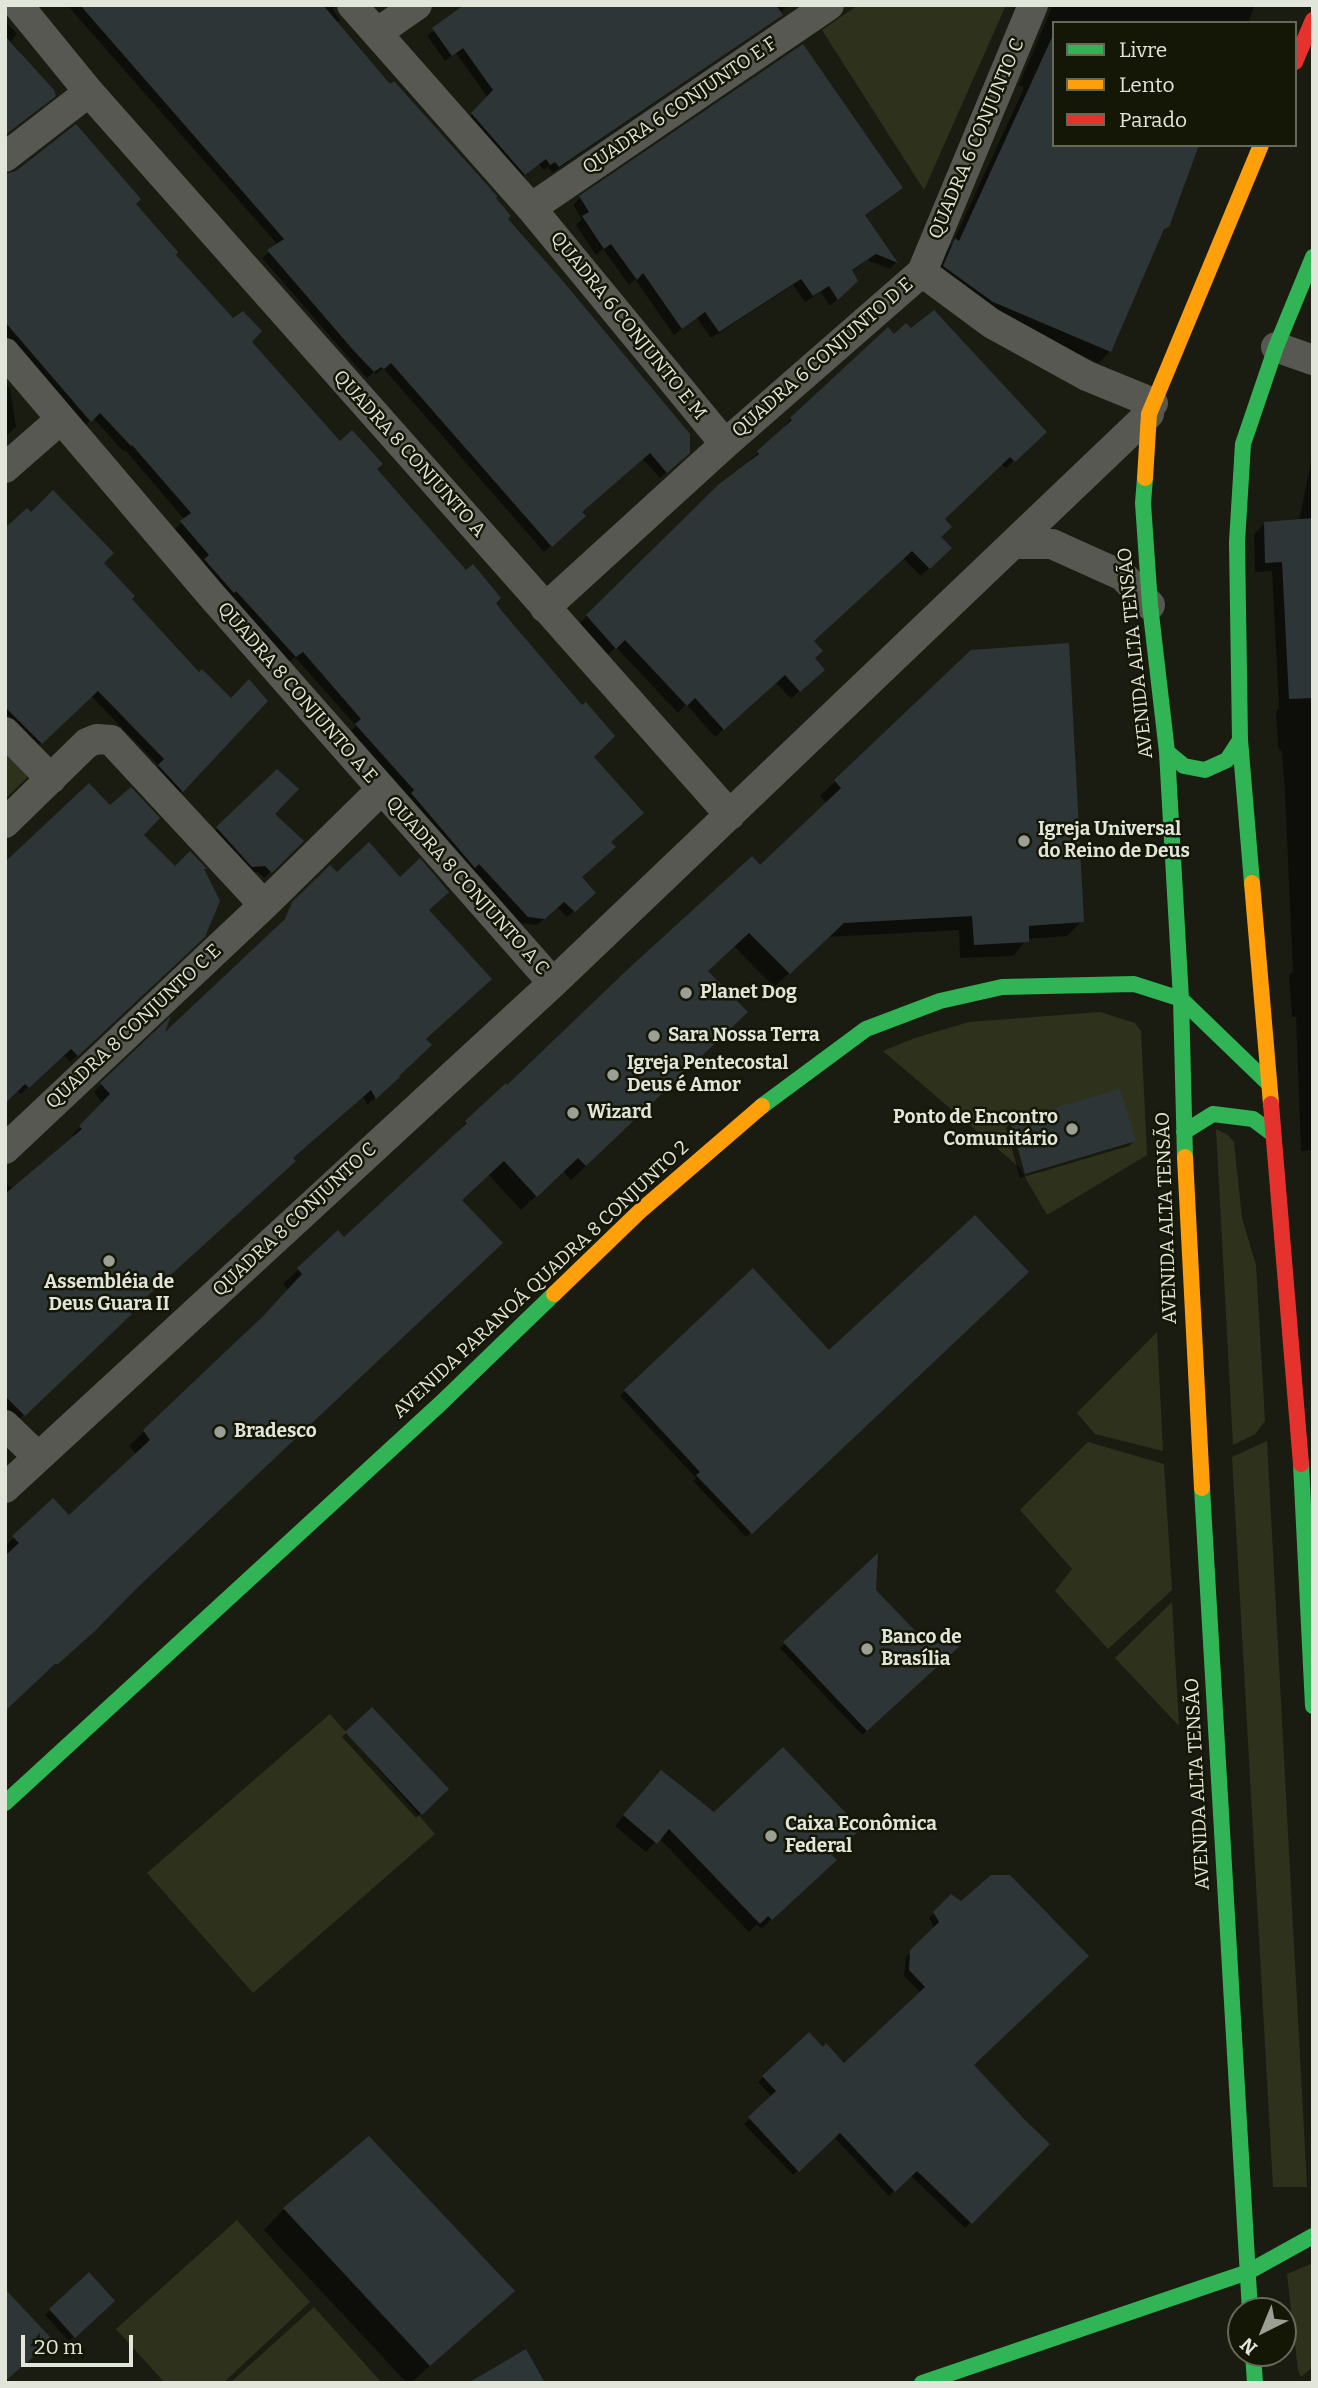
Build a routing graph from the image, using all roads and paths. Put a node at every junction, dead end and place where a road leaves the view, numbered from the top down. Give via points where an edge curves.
1 (18, 5) edge
2 (352, 5) edge
3 (417, 5) edge
4 (829, 5) edge
5 (1033, 5) edge
6 (1313, 20) edge
7 (377, 33) junction
8 (1297, 57) edge
9 (89, 92) junction
10 (1260, 147) edge
11 (5, 157) edge
12 (531, 208) junction
13 (1313, 257) edge
14 (922, 272) junction
15 (1276, 347) junction
16 (5, 353) edge
17 (1313, 360) edge
18 (1151, 409) junction
19 (61, 419) junction
20 (725, 444) junction
21 (5, 468) edge
22 (1013, 544) junction
23 (1150, 605) junction
24 (545, 608) junction
25 (5, 732) edge
26 (1240, 740) junction
27 (1167, 752) junction
28 (51, 779) junction
29 (381, 790) junction
30 (730, 815) junction
31 (5, 823) edge
32 (264, 905) junction
33 (553, 983) junction
34 (1181, 999) junction
35 (1268, 1083) junction
36 (1184, 1132) junction
37 (1273, 1134) junction
38 (5, 1149) edge
39 (5, 1425) edge
40 (38, 1457) junction
41 (5, 1488) edge
42 (1311, 1639) edge
43 (1313, 1706) edge
44 (5, 1803) edge
45 (1313, 2235) edge
46 (1248, 2272) junction
47 (1249, 2297) edge
48 (922, 2383) edge

1 - 9 street, QUADRA 8 CONJUNTO A
2 - 7 street, QUADRA 6 CONJUNTO E M
3 - 7 street
4 - 12 street, QUADRA 6 CONJUNTO E F
5 - 14 street, QUADRA 6 CONJUNTO C
6 - 8 street
7 - 12 street, QUADRA 6 CONJUNTO E M
9 - 11 street
9 - 24 street, QUADRA 8 CONJUNTO A
10 - 18 street, AVENIDA ALTA TENSÃO
12 - 20 street, QUADRA 6 CONJUNTO E M
13 - 15 street
14 - 18 street via 991,323
14 - 20 street, QUADRA 6 CONJUNTO D E
15 - 17 street
15 - 26 street via 1243,444 1237,542
16 - 19 street, QUADRA 8 CONJUNTO A E
18 - 22 street, QUADRA 8 CONJUNTO C
18 - 23 street, AVENIDA ALTA TENSÃO via 1143,503
19 - 21 street
19 - 29 street, QUADRA 8 CONJUNTO A E
20 - 24 street, QUADRA 6 CONJUNTO D E
22 - 23 street via 1052,544 1088,560 1123,576
22 - 30 street, QUADRA 8 CONJUNTO C
23 - 27 street, AVENIDA ALTA TENSÃO
24 - 30 street, QUADRA 8 CONJUNTO A
25 - 28 street
26 - 27 street via 1227,760 1205,770 1184,766
26 - 35 street
27 - 34 street, AVENIDA ALTA TENSÃO
28 - 31 street
28 - 32 street via 88,743 111,740
29 - 32 street
29 - 33 street, QUADRA 8 CONJUNTO A C
30 - 33 street, QUADRA 8 CONJUNTO C
32 - 38 street, QUADRA 8 CONJUNTO C E
33 - 40 street, QUADRA 8 CONJUNTO C
34 - 35 street, AVENIDA PARANOÁ QUADRA 8 CONJUNTO 2
34 - 36 street, AVENIDA ALTA TENSÃO
34 - 44 street, AVENIDA PARANOÁ QUADRA 8 CONJUNTO 2 via 1134,984 1002,987 940,1001 866,1028 772,1097 639,1212 440,1404
35 - 37 street
36 - 37 street via 1213,1114 1253,1119
36 - 46 street, AVENIDA ALTA TENSÃO
37 - 42 street via 1299,1424
39 - 40 street
40 - 41 street, QUADRA 8 CONJUNTO C
42 - 43 street
45 - 46 street
46 - 47 street, AVENIDA ALTA TENSÃO
46 - 48 street

